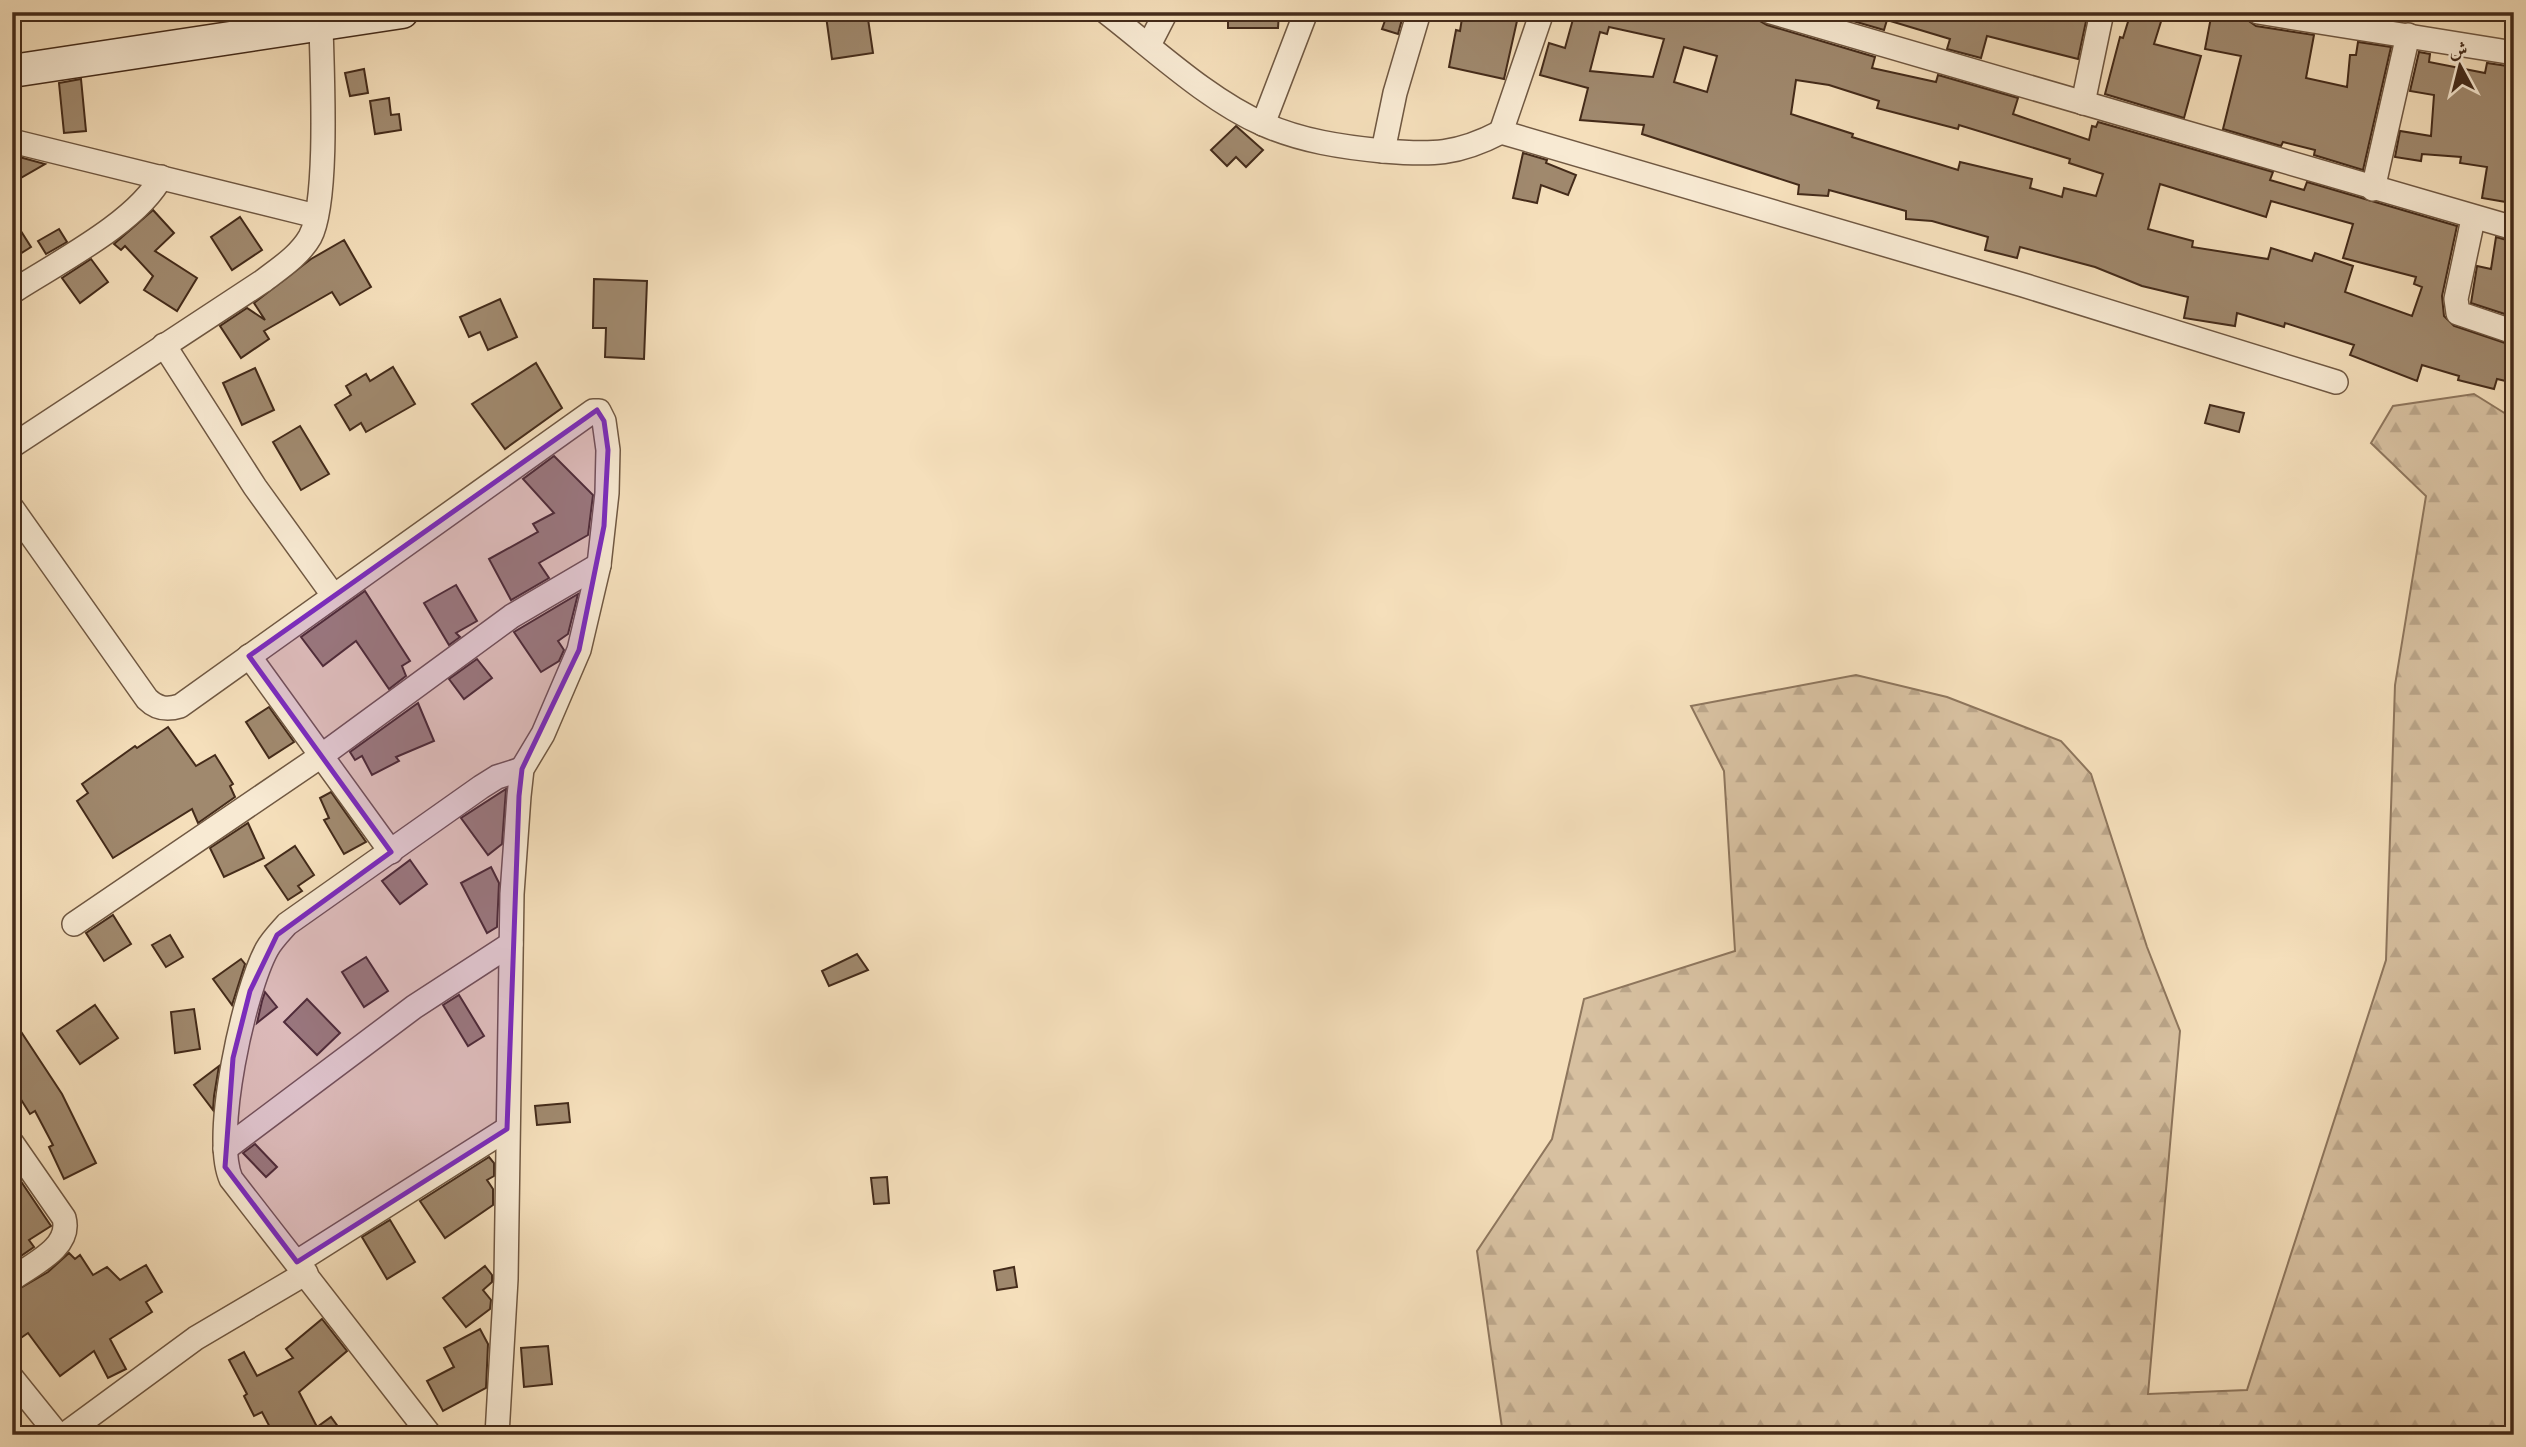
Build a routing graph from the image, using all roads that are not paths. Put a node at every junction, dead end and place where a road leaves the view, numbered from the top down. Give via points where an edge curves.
1 (402, 12) edge
2 (1106, 12) edge
3 (1166, 12) edge
4 (1306, 12) edge
5 (1419, 12) edge
6 (1542, 12) edge
7 (1771, 12) edge
8 (2102, 12) edge
9 (2258, 12) edge
10 (321, 26) junction
11 (2408, 35) junction
12 (1149, 45) junction
13 (2514, 53) edge
14 (12, 71) edge
15 (2083, 103) junction
16 (1263, 124) junction
17 (1501, 132) junction
18 (12, 141) edge
19 (1383, 151) junction
20 (161, 177) junction
21 (2373, 190) junction
22 (316, 216) junction
23 (2473, 219) junction
24 (2514, 228) edge
25 (12, 292) edge
26 (2514, 332) edge
27 (164, 345) junction
28 (2336, 382) dead end
29 (12, 446) edge
30 (12, 508) edge
31 (599, 565) junction
32 (333, 595) junction
33 (249, 656) junction
34 (321, 756) junction
35 (522, 769) junction
36 (391, 852) junction
37 (74, 924) dead end
38 (511, 944) junction
39 (508, 1129) junction
40 (12, 1143) edge
41 (225, 1149) junction
42 (302, 1268) junction
43 (12, 1279) edge
44 (12, 1378) edge
45 (58, 1435) edge
46 (64, 1435) edge
47 (430, 1435) edge
48 (497, 1435) edge

1 - 10 main road
2 - 12 street
3 - 12 street
4 - 16 street
5 - 19 street
6 - 17 street
7 - 15 street
8 - 15 street
9 - 11 street
10 - 14 main road
10 - 22 street via 322,156
11 - 13 street
11 - 21 street
12 - 16 street via 1219,99
15 - 21 street
16 - 19 street via 1335,146
17 - 19 street via 1471,148 1433,155
17 - 28 street
18 - 20 street
20 - 22 street
20 - 25 street via 155,191 126,218
21 - 23 street
22 - 27 street via 311,235 298,254
23 - 24 street
23 - 26 street via 2456,299 2458,313
27 - 29 street
27 - 32 street via 255,487
30 - 33 street via 152,704 180,706
31 - 32 street via 608,450 604,421 597,410
31 - 34 street via 512,616
31 - 35 street via 579,650 544,734
32 - 33 street
33 - 34 street
34 - 36 street
34 - 37 street
35 - 36 street via 481,787
35 - 38 street
36 - 41 street via 288,924 267,948 250,991 233,1058
38 - 39 street
38 - 41 street via 414,1006
39 - 42 street
39 - 48 street
40 - 43 street via 66,1226 60,1244
41 - 42 street via 225,1167 231,1179
42 - 46 street via 196,1338
42 - 47 street
44 - 45 street

